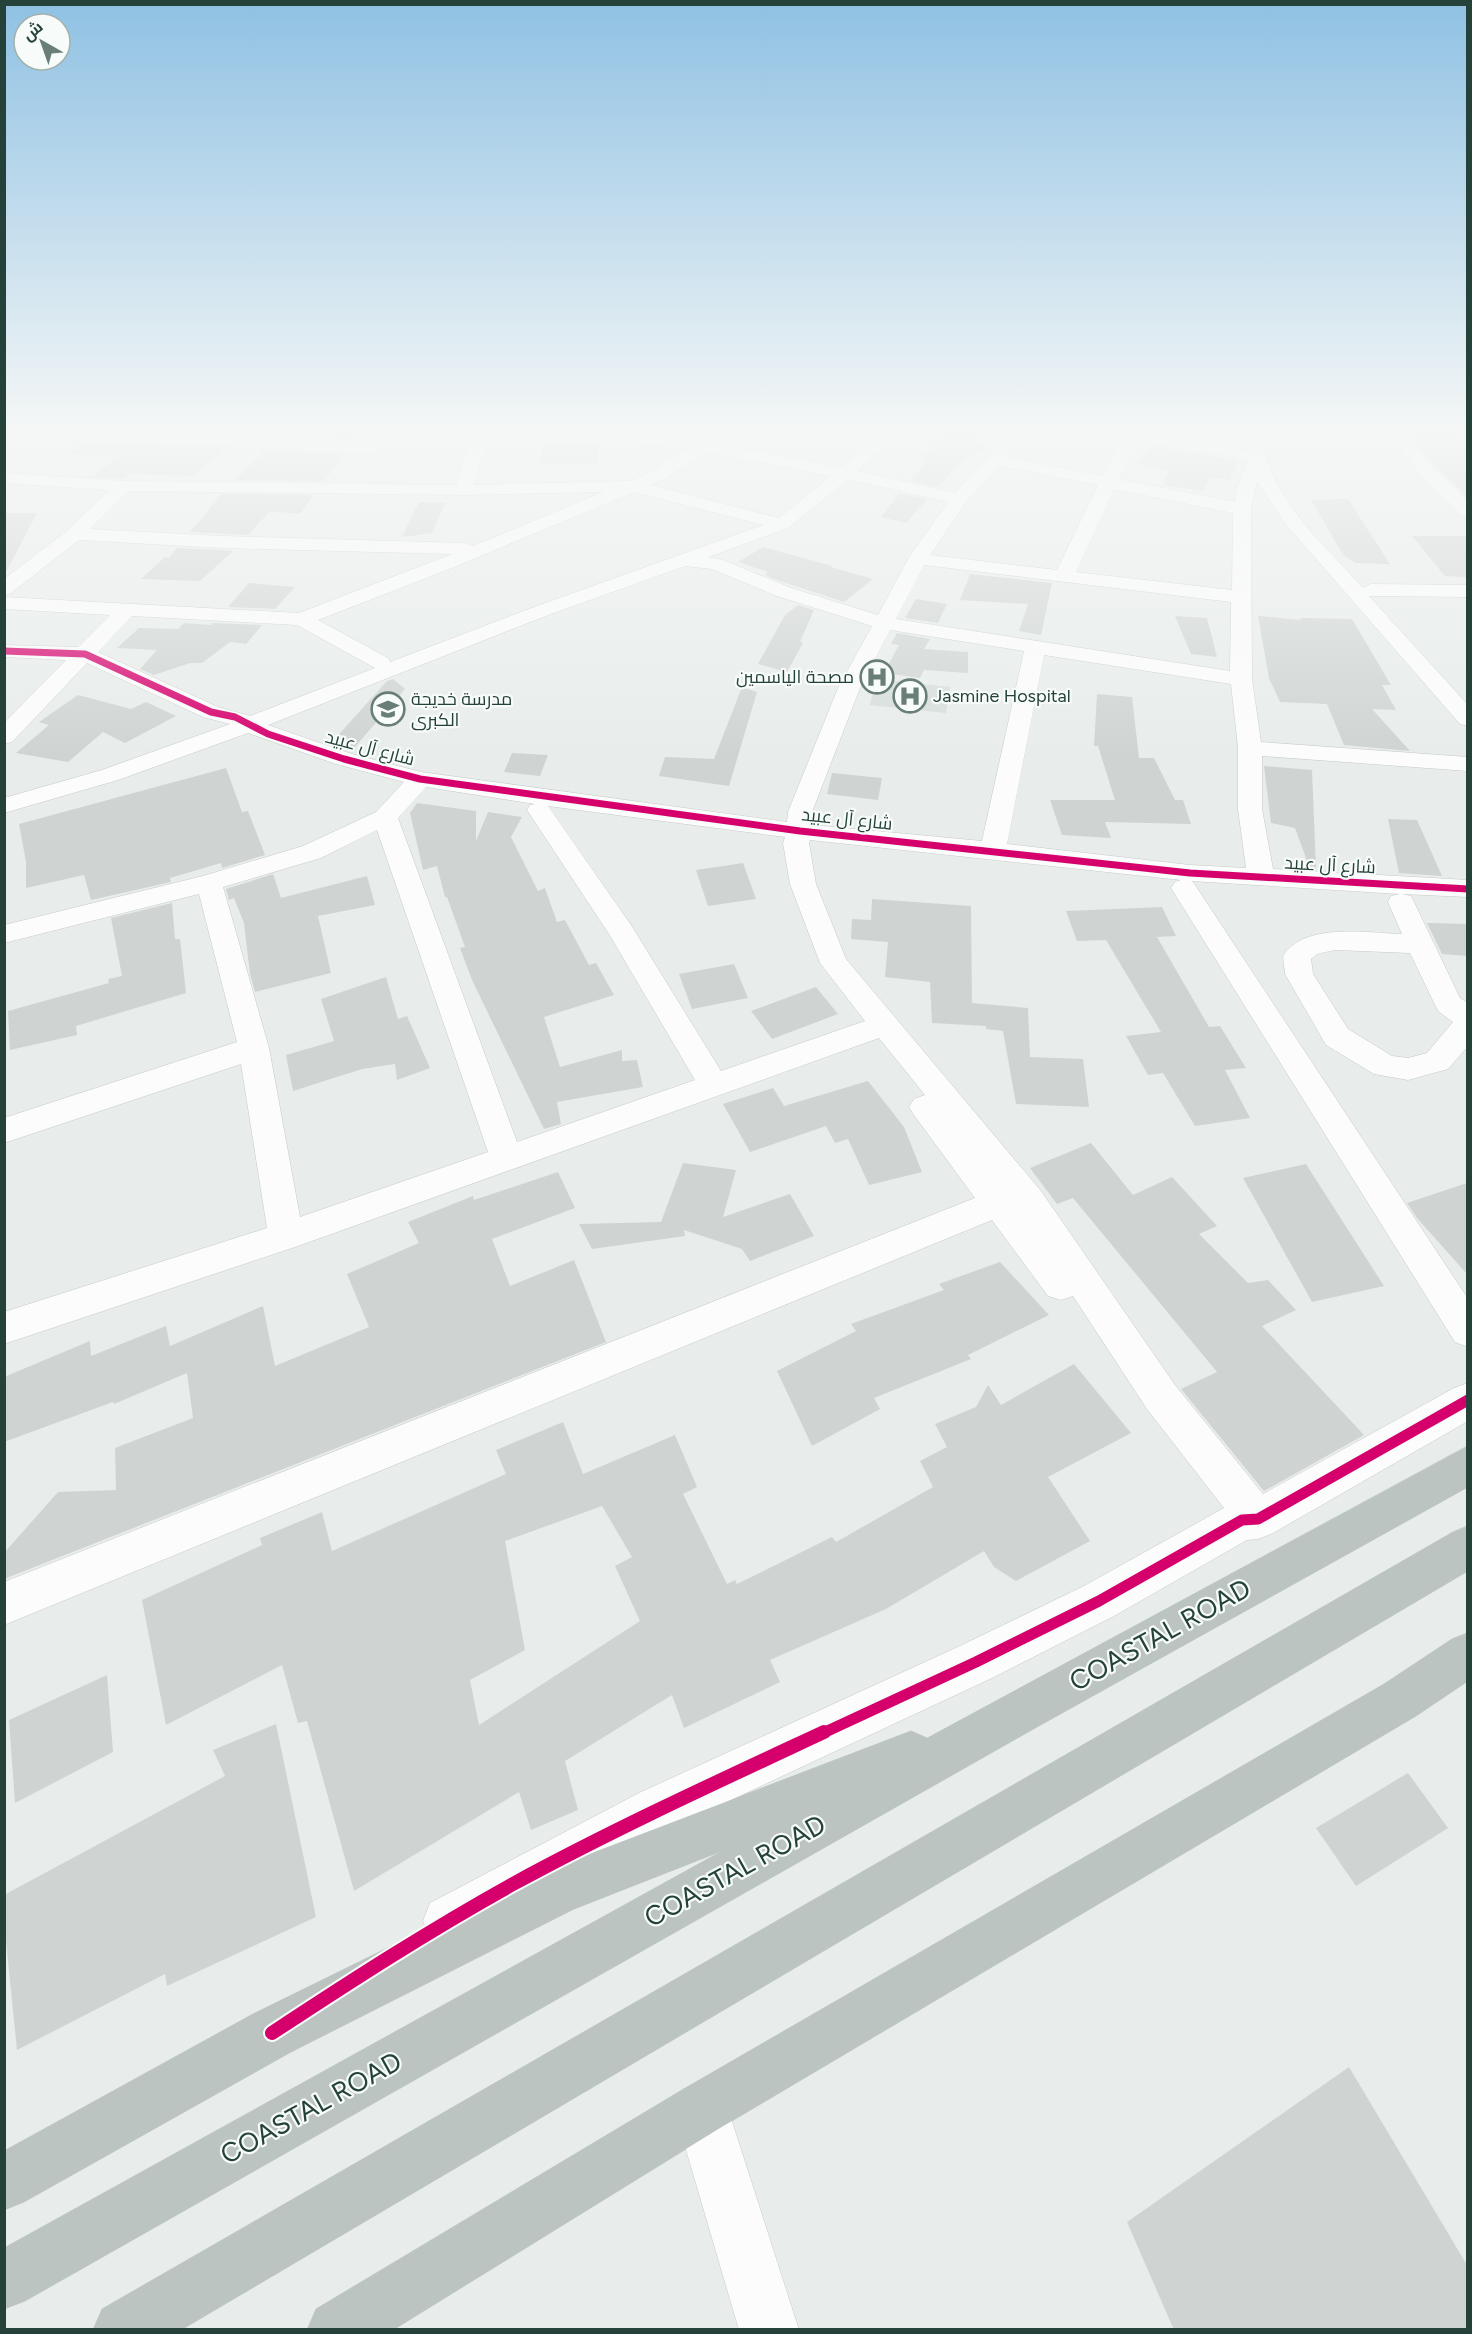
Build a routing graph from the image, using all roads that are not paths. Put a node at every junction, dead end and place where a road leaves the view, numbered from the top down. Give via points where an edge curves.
1 (70, 538) edge
2 (166, 538) edge
3 (508, 538) edge
4 (732, 538) edge
5 (748, 538) edge
6 (932, 538) edge
7 (1082, 538) edge
8 (1242, 538) edge
9 (1307, 538) edge
10 (1322, 538) edge
11 (376, 547) junction
12 (481, 549) junction
13 (715, 556) junction
14 (918, 559) junction
15 (1064, 576) junction
16 (407, 578) junction
17 (4, 589) edge
18 (1371, 590) junction
19 (1467, 591) edge
20 (1242, 597) junction
21 (4, 603) edge
22 (126, 610) junction
23 (301, 619) junction
24 (882, 623) junction
25 (1035, 648) junction
26 (4, 651) edge
27 (85, 654) junction
28 (380, 663) junction
29 (1241, 679) junction
30 (1467, 697) edge
31 (1467, 718) edge
32 (227, 722) junction
33 (4, 737) edge
34 (1250, 748) junction
35 (1467, 764) edge
36 (414, 785) junction
37 (4, 796) edge
38 (4, 806) edge
39 (539, 810) junction
40 (385, 817) junction
41 (792, 831) junction
42 (993, 850) junction
43 (1261, 877) junction
44 (209, 883) junction
45 (1184, 888) junction
46 (1467, 889) edge
47 (1401, 902) junction
48 (1467, 906) edge
49 (4, 934) edge
50 (1420, 944) junction
51 (1467, 1018) edge
52 (1467, 1025) edge
53 (868, 1031) junction
54 (254, 1048) junction
55 (714, 1086) junction
56 (4, 1131) edge
57 (506, 1157) junction
58 (998, 1203) junction
59 (286, 1236) junction
60 (4, 1328) edge
61 (1467, 1331) edge
62 (1467, 1400) edge
63 (1467, 1465) edge
64 (1250, 1520) junction
65 (1467, 1547) edge
66 (4, 1604) edge
67 (1467, 1655) edge
68 (1021, 1711) junction
69 (272, 2033) junction
70 (701, 2109) junction
71 (4, 2182) edge
72 (4, 2280) edge
73 (123, 2330) edge
74 (337, 2330) edge
75 (769, 2330) edge

1 - 17 street
2 - 11 street
3 - 12 street
4 - 28 street
5 - 13 street
6 - 14 street
7 - 15 street
8 - 20 street
9 - 31 street
10 - 18 street
11 - 12 street
11 - 16 street
12 - 16 street
13 - 24 street via 784,592
13 - 32 street via 682,560
14 - 15 street
14 - 24 street
15 - 20 street
16 - 23 street
18 - 19 street
18 - 30 street
20 - 29 street
21 - 22 street
22 - 23 street
22 - 27 street
23 - 28 street
24 - 25 street
24 - 41 street via 849,688
25 - 29 street
25 - 42 street
26 - 27 street
27 - 32 street, شارع آل عبيد
27 - 33 street
28 - 32 street
29 - 34 street
32 - 36 street, شارع آل عبيد via 327,769
32 - 37 street via 106,768
32 - 38 street via 110,775
34 - 35 street
34 - 43 street via 1250,809
36 - 39 street, شارع آل عبيد
36 - 40 street
36 - 41 street, شارع آل عبيد
39 - 41 street, شارع آل عبيد
39 - 55 street via 621,931
40 - 44 street via 312,852
40 - 57 street
41 - 42 street, شارع آل عبيد
41 - 45 street, شارع آل عبيد
41 - 53 street via 782,875 792,918 814,962
41 - 64 street via 803,884 834,963 1029,1200 1161,1397
42 - 43 street, شارع آل عبيد via 1190,873
43 - 46 street, شارع آل عبيد
44 - 49 street
44 - 54 street
45 - 47 street, شارع آل عبيد
45 - 61 street
47 - 48 street, شارع آل عبيد
47 - 50 street
50 - 51 street via 1448,1004
50 - 52 street via 1335,941 1308,946 1298,956 1299,974 1337,1037 1385,1066 1408,1069 1437,1061
53 - 55 street
53 - 58 street
54 - 56 street
54 - 59 street
55 - 57 street
57 - 59 street
58 - 64 street
58 - 66 street
59 - 60 street
62 - 64 street
63 - 68 highway, COASTAL ROAD
64 - 69 street via 976,1662 656,1809 407,1945
65 - 73 highway
67 - 70 highway via 1389,1706
68 - 69 highway via 560,1890
68 - 72 highway, COASTAL ROAD
69 - 71 highway
70 - 74 highway
70 - 75 street

